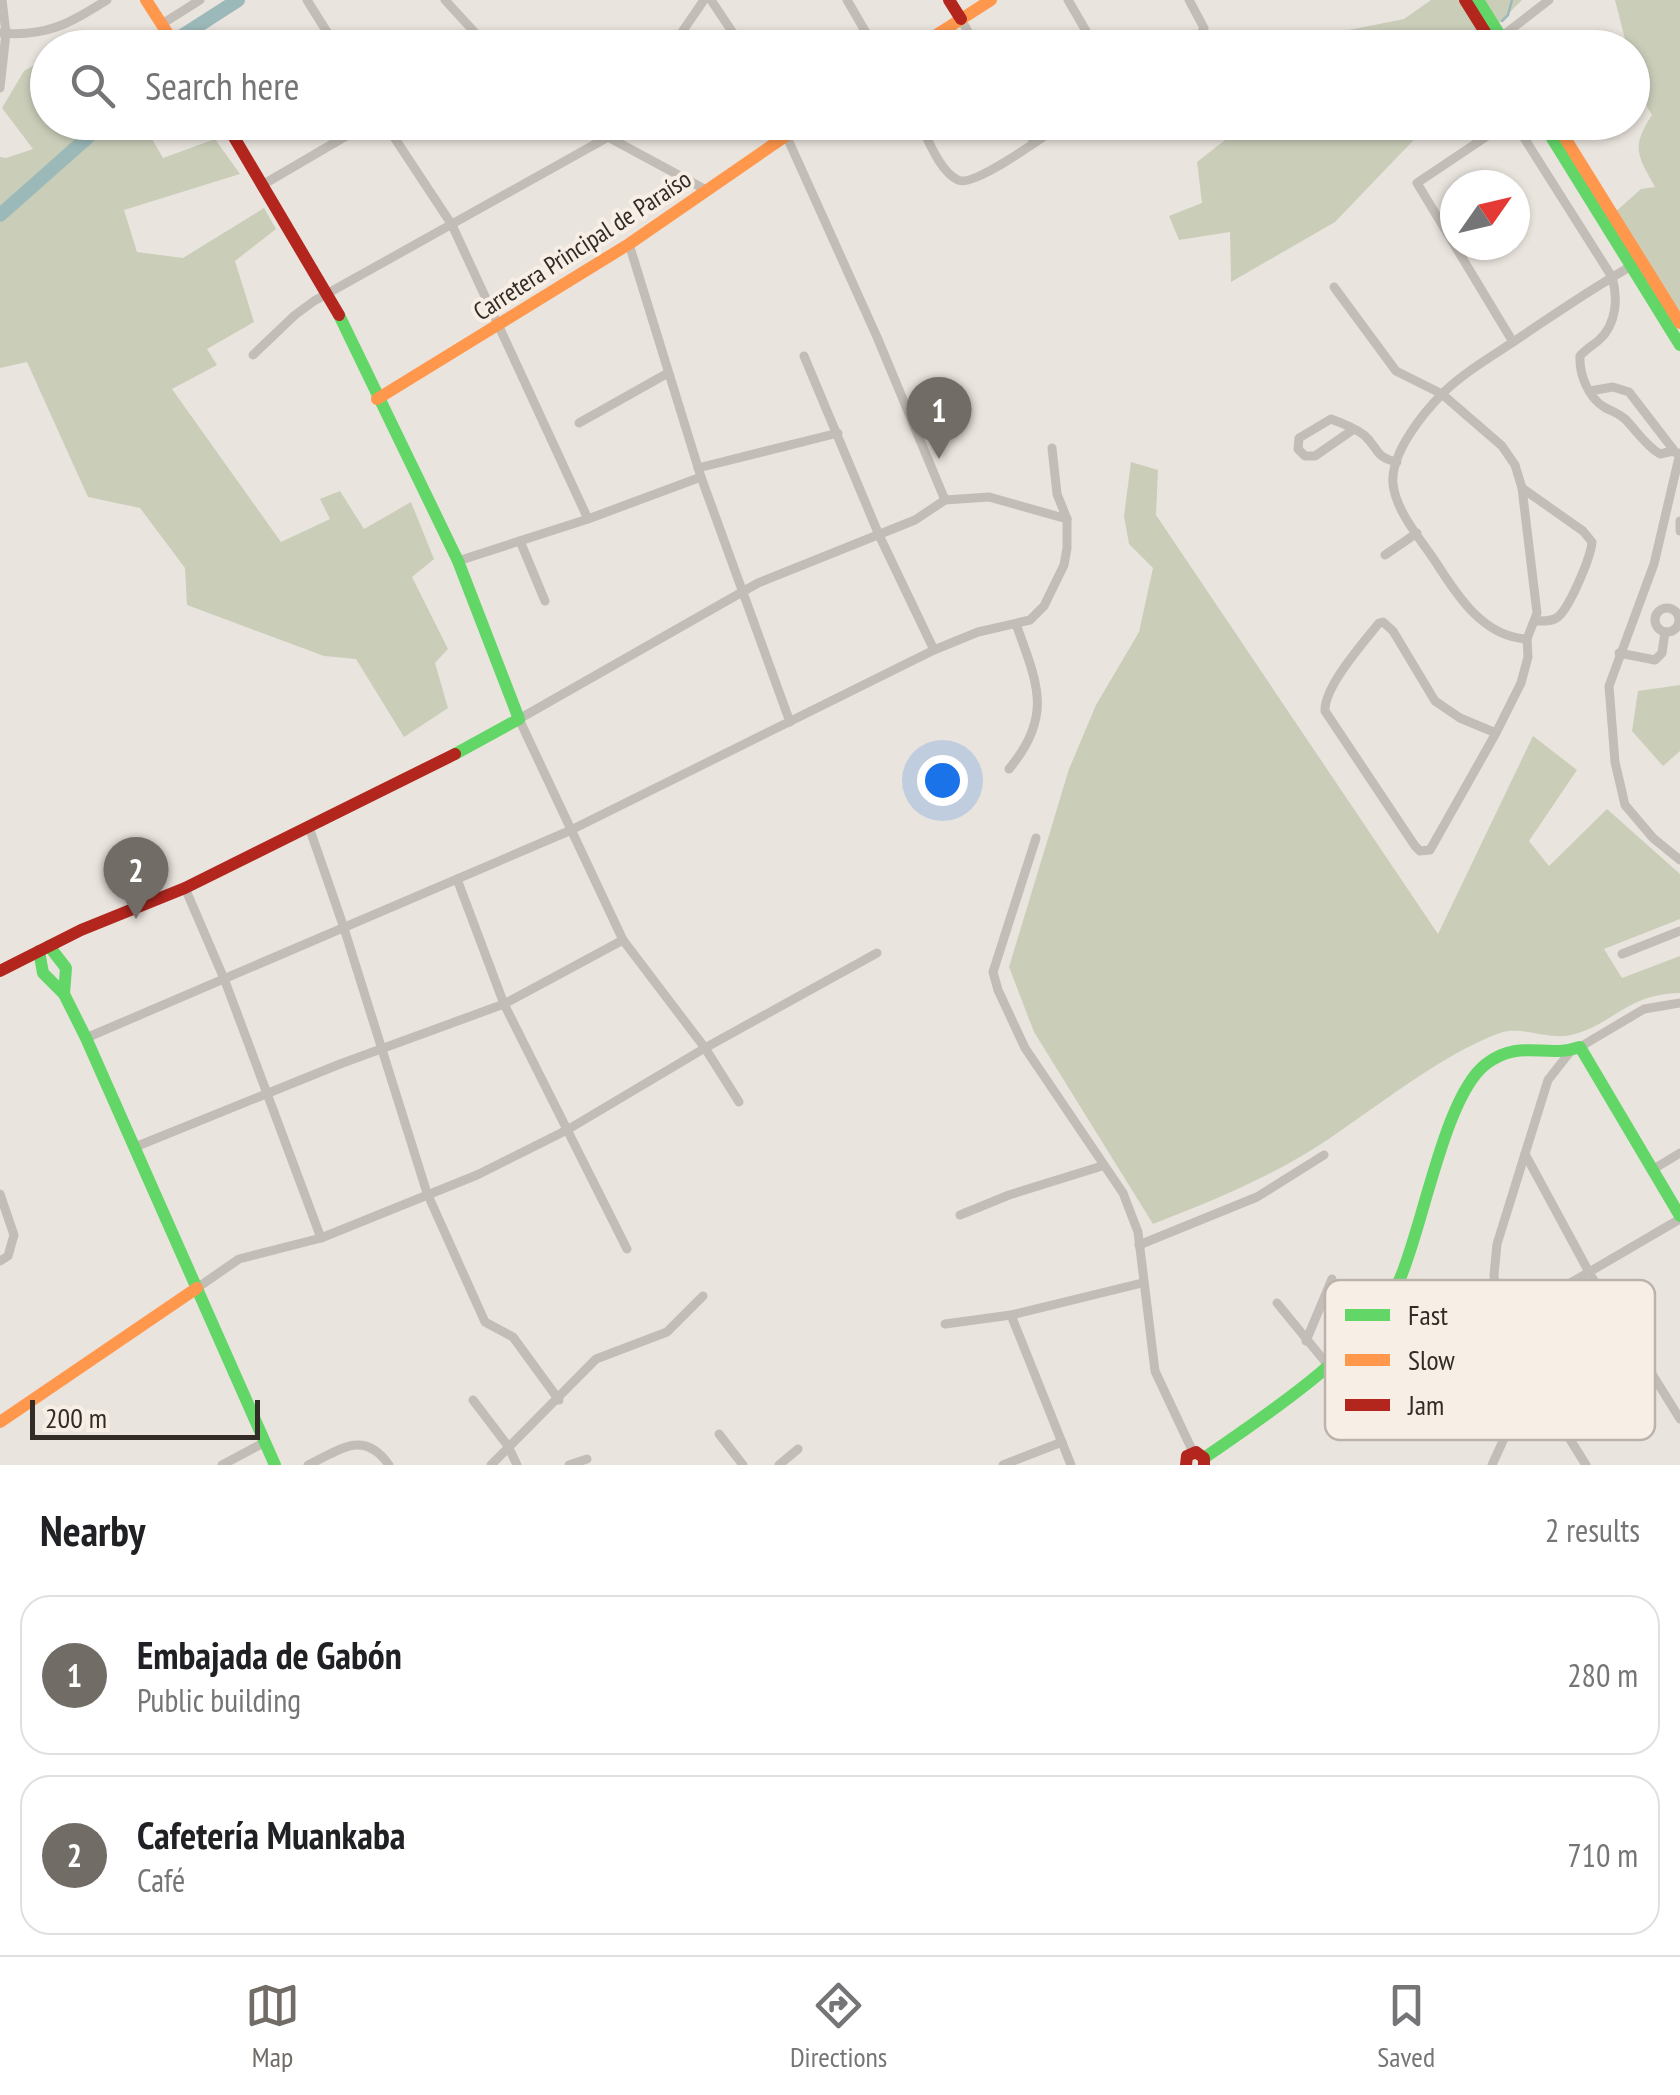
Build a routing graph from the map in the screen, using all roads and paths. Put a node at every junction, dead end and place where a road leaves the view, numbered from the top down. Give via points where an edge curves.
1 (2, 0) edge
2 (107, 0) edge
3 (146, 0) edge
4 (200, 0) edge
5 (307, 0) edge
6 (446, 0) edge
7 (708, 0) edge
8 (847, 0) edge
9 (949, 0) edge
10 (991, 0) edge
11 (1068, 0) edge
12 (1188, 0) edge
13 (1465, 0) edge
14 (1478, 0) edge
15 (1549, 0) edge
16 (960, 19) junction
17 (162, 24) junction
18 (52, 30) edge
19 (166, 30) edge
20 (325, 30) edge
21 (473, 30) edge
22 (685, 30) edge
23 (730, 30) edge
24 (864, 30) edge
25 (943, 30) edge
26 (966, 30) edge
27 (1086, 30) edge
28 (1203, 30) edge
29 (1490, 30) edge
30 (1494, 30) edge
31 (1516, 30) edge
32 (3, 33) edge
33 (30, 35) edge
34 (0, 88) edge
35 (236, 140) edge
36 (339, 140) edge
37 (396, 140) edge
38 (603, 140) edge
39 (614, 140) edge
40 (778, 140) edge
41 (801, 140) edge
42 (929, 140) edge
43 (1037, 140) edge
44 (1482, 140) edge
45 (1523, 140) edge
46 (1554, 140) edge
47 (1565, 140) edge
48 (1034, 142) joint
49 (264, 184) junction
50 (708, 191) junction
51 (452, 225) junction
52 (629, 244) junction
53 (1636, 263) junction
54 (1612, 276) junction
55 (1334, 287) dead end
56 (328, 295) junction
57 (1680, 323) edge
58 (501, 324) junction
59 (1513, 342) junction
60 (1680, 344) edge
61 (253, 354) dead end
62 (804, 356) dead end
63 (668, 372) junction
64 (1590, 391) junction
65 (1442, 394) junction
66 (1632, 396) junction
67 (377, 400) junction
68 (1614, 410) junction
69 (579, 423) dead end
70 (1354, 430) junction
71 (838, 434) junction
72 (1052, 448) dead end
73 (1677, 453) edge
74 (1397, 462) junction
75 (699, 473) junction
76 (1522, 488) junction
77 (946, 500) junction
78 (588, 519) junction
79 (1067, 520) junction
80 (1680, 521) edge
81 (1664, 522) junction
82 (1680, 530) edge
83 (1417, 533) junction
84 (879, 535) junction
85 (520, 540) junction
86 (1385, 554) dead end
87 (458, 561) junction
88 (744, 594) junction
89 (545, 600) dead end
90 (1637, 606) junction
91 (1657, 614) junction
92 (1535, 622) junction
93 (1016, 624) junction
94 (1666, 632) junction
95 (1527, 639) junction
96 (934, 650) junction
97 (1620, 653) junction
98 (518, 719) junction
99 (790, 722) junction
100 (1496, 733) junction
101 (1009, 769) dead end
102 (309, 827) junction
103 (569, 831) junction
104 (1036, 838) dead end
105 (1680, 860) edge
106 (457, 879) junction
107 (185, 888) junction
108 (343, 925) junction
109 (81, 930) junction
110 (1680, 932) edge
111 (623, 940) junction
112 (44, 948) junction
113 (877, 953) dead end
114 (1622, 954) dead end
115 (64, 962) junction
116 (4, 968) edge
117 (41, 969) junction
118 (225, 981) junction
119 (64, 994) junction
120 (1680, 1003) edge
121 (504, 1004) junction
122 (86, 1038) junction
123 (383, 1048) junction
124 (705, 1048) junction
125 (1575, 1050) junction
126 (265, 1094) junction
127 (738, 1102) dead end
128 (567, 1130) junction
129 (135, 1147) junction
130 (1680, 1153) edge
131 (1526, 1154) junction
132 (1324, 1155) dead end
133 (1102, 1166) junction
134 (1652, 1170) junction
135 (428, 1193) junction
136 (0, 1194) edge
137 (960, 1215) dead end
138 (1680, 1218) edge
139 (12, 1226) junction
140 (0, 1231) edge
141 (321, 1238) junction
142 (1139, 1245) junction
143 (628, 1249) dead end
144 (0, 1260) edge
145 (1590, 1274) junction
146 (1400, 1280) edge
147 (1495, 1280) edge
148 (1578, 1280) edge
149 (1594, 1280) edge
150 (1142, 1283) junction
151 (197, 1288) junction
152 (703, 1296) dead end
153 (1325, 1296) edge
154 (1277, 1303) dead end
155 (1011, 1316) junction
156 (945, 1324) dead end
157 (1306, 1341) junction
158 (1325, 1361) edge
159 (1325, 1367) edge
160 (1655, 1378) edge
161 (473, 1400) dead end
162 (558, 1400) junction
163 (1680, 1418) edge
164 (0, 1422) edge
165 (719, 1434) dead end
166 (1504, 1440) edge
167 (1570, 1440) edge
168 (266, 1442) junction
169 (1062, 1442) junction
170 (508, 1446) junction
171 (798, 1449) dead end
172 (587, 1459) dead end
173 (1197, 1460) edge
174 (222, 1465) edge
175 (276, 1465) edge
176 (308, 1465) edge
177 (388, 1465) edge
178 (491, 1465) edge
179 (516, 1465) edge
180 (569, 1465) edge
181 (743, 1465) edge
182 (779, 1465) edge
183 (1003, 1465) edge
184 (1071, 1465) edge
185 (1492, 1465) edge
186 (1586, 1465) edge

1 - 32 street
2 - 18 street
3 - 17 street
4 - 17 street
5 - 20 street
6 - 21 street
7 - 22 street
7 - 23 street
8 - 24 street
9 - 16 street
10 - 16 street
11 - 27 street
12 - 28 street
13 - 29 street
14 - 30 street
15 - 31 street
16 - 25 street
16 - 26 street
17 - 19 street
32 - 33 street
32 - 34 street
35 - 49 street
36 - 49 street
37 - 51 street
38 - 51 street
39 - 50 street
40 - 50 street, Carretera Principal de Paraíso
41 - 77 street
42 - 48 street via 948,172 965,182
43 - 48 street
44 - 59 street via 1416,184
45 - 54 street
46 - 53 street
47 - 53 street
49 - 56 street
50 - 52 street, Carretera Principal de Paraíso
51 - 56 street
51 - 58 street
52 - 58 street, Carretera Principal de Paraíso
52 - 63 street
53 - 54 street
53 - 57 street
53 - 60 street
54 - 59 street
54 - 64 street via 1612,318 1580,356
55 - 65 street via 1396,371
56 - 61 street via 295,314
56 - 67 street
58 - 67 street, Carretera Principal de Paraíso
58 - 78 street
59 - 65 street
62 - 71 street
63 - 69 street
63 - 75 street
64 - 66 street via 1620,388
64 - 68 street
65 - 74 street
65 - 76 street via 1509,454
66 - 68 street
66 - 73 street
67 - 87 street
68 - 73 street via 1656,452
70 - 70 street via 1328,420 1299,438 1298,450 1315,456
70 - 74 street via 1379,456
71 - 75 street
71 - 84 street
72 - 79 street
73 - 81 street
74 - 83 street via 1393,486
75 - 78 street
75 - 88 street
76 - 92 street
76 - 92 street via 1592,542 1561,613
77 - 79 street via 988,497
77 - 84 street
78 - 85 street
79 - 93 street via 1064,565 1049,596 1036,616
80 - 81 street
80 - 82 street
81 - 90 street
83 - 86 street
83 - 95 street via 1474,612 1506,636
84 - 88 street
84 - 96 street
85 - 87 street
85 - 89 street
87 - 98 street
88 - 98 street
88 - 99 street
90 - 91 street
90 - 97 street
91 - 94 street via 1656,626
91 - 94 street via 1677,614 1678,625
92 - 95 street
93 - 96 street
93 - 101 street via 1040,698 1038,720
94 - 97 street via 1656,660
95 - 100 street via 1521,682
96 - 99 street
97 - 105 street via 1609,686 1619,790 1632,816
98 - 102 street
98 - 103 street
99 - 103 street
100 - 100 street via 1436,701 1383,622 1324,705 1420,851 1435,845
102 - 107 street
102 - 108 street
103 - 106 street
103 - 111 street
104 - 133 street via 993,972 1025,1048
106 - 108 street
106 - 121 street
107 - 109 street
107 - 118 street
108 - 118 street
108 - 123 street
109 - 112 street
109 - 115 street
110 - 114 street
111 - 121 street
111 - 124 street
112 - 115 street
112 - 116 street
112 - 117 street
113 - 124 street
115 - 119 street
116 - 117 street
117 - 119 street
118 - 122 street
118 - 126 street
119 - 122 street
120 - 125 street via 1644,1009
121 - 123 street
121 - 128 street
122 - 129 street
123 - 126 street
123 - 135 street
124 - 127 street
124 - 128 street
125 - 131 street via 1548,1080
125 - 134 street
125 - 146 street via 1520,1048 1486,1062 1465,1085
126 - 129 street
126 - 141 street
128 - 135 street
128 - 143 street
129 - 151 street
130 - 134 street
131 - 145 street
131 - 147 street via 1496,1244
132 - 142 street via 1257,1197
133 - 137 street
133 - 142 street via 1123,1193
134 - 138 street
135 - 141 street
135 - 162 street via 485,1322 513,1337
136 - 139 street
138 - 145 street
139 - 140 street
139 - 144 street via 12,1247
141 - 151 street via 239,1260
142 - 150 street
145 - 148 street
145 - 149 street
150 - 155 street
150 - 173 street via 1155,1371
151 - 164 street
151 - 168 street
152 - 162 street via 667,1332 596,1359
153 - 157 street
154 - 157 street
155 - 156 street
155 - 169 street
157 - 158 street
159 - 173 street via 1270,1414
160 - 163 street
161 - 170 street
162 - 170 street
165 - 181 street
166 - 185 street
167 - 186 street
168 - 174 street
168 - 175 street
169 - 183 street
169 - 184 street
170 - 178 street
170 - 179 street
171 - 182 street
172 - 180 street
176 - 177 street via 353,1444 367,1446

